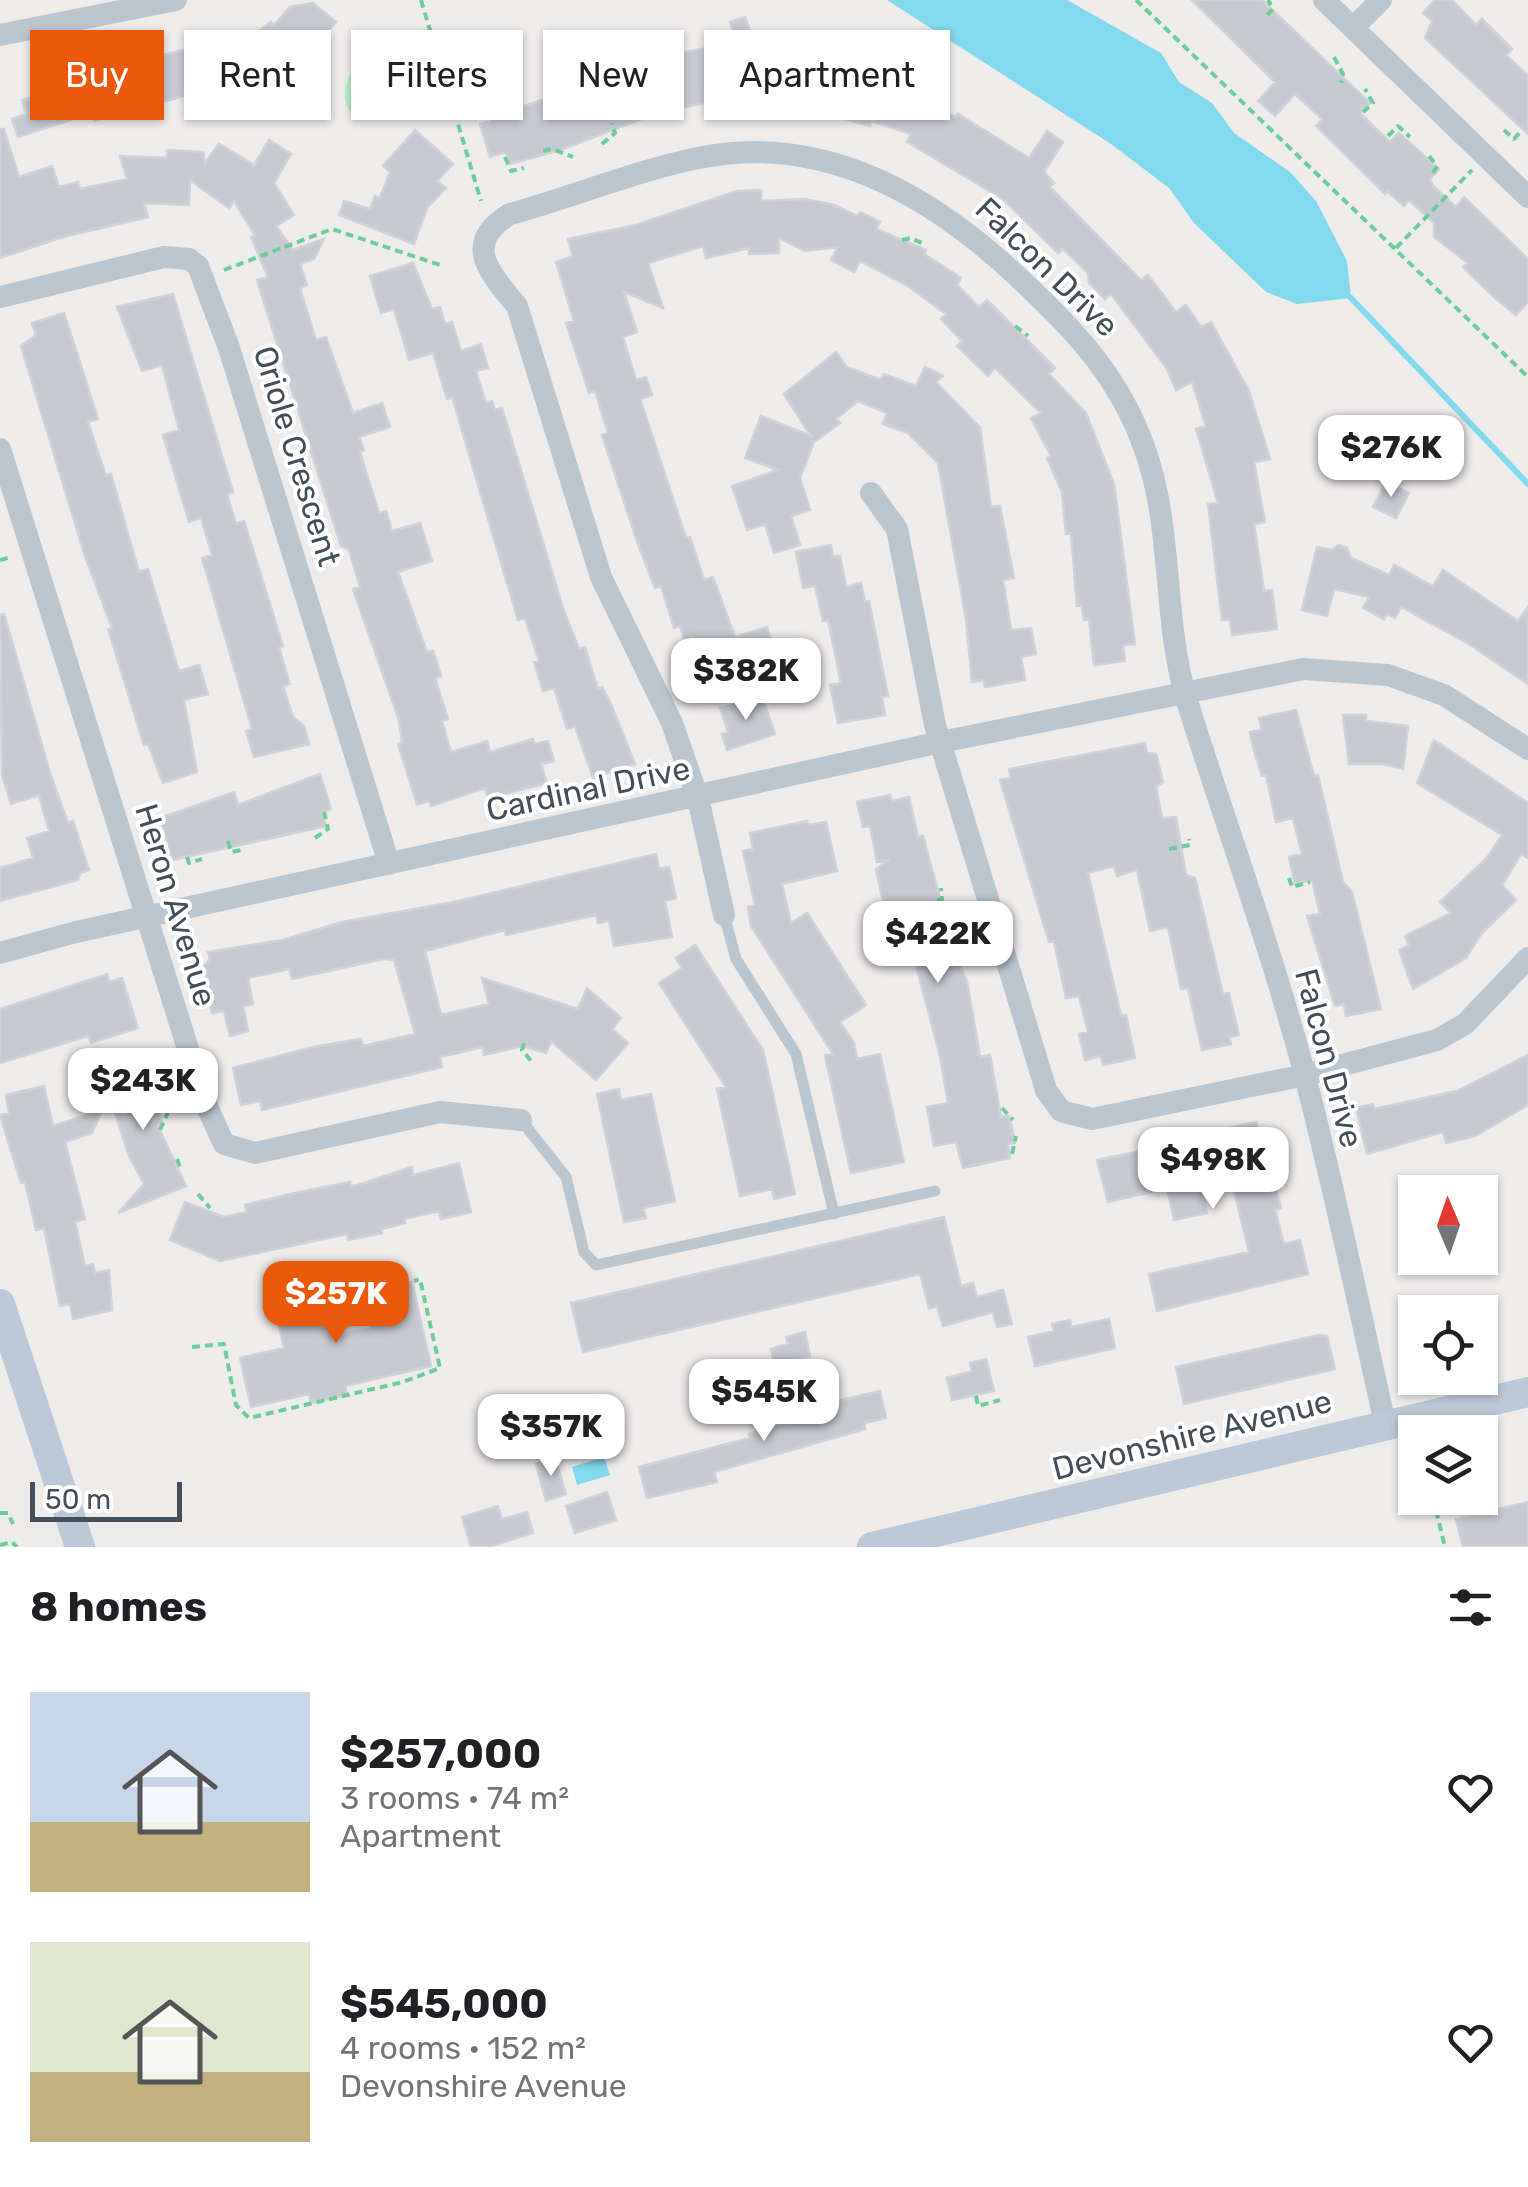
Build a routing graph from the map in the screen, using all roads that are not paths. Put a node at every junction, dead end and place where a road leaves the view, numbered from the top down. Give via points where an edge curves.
1 (176, 0) edge
2 (1324, 0) edge
3 (1381, 0) edge
4 (1353, 28) junction
5 (0, 34) edge
6 (1528, 197) edge
7 (0, 297) edge
8 (0, 450) edge
9 (871, 493) dead end
10 (1184, 693) junction
11 (942, 742) junction
12 (1528, 749) edge
13 (698, 798) junction
14 (389, 864) junction
15 (724, 915) joint
16 (146, 918) junction
17 (0, 953) edge
18 (1528, 958) edge
19 (1305, 1075) junction
20 (521, 1120) joint
21 (935, 1191) dead end
22 (834, 1214) junction
23 (0, 1304) edge
24 (1528, 1392) edge
25 (1385, 1424) junction
26 (80, 1547) edge
27 (872, 1547) edge

1 - 5 street
2 - 4 street
3 - 4 street
4 - 6 street
7 - 14 street, Oriole Crescent via 164,257 189,259 206,278
8 - 16 street, Heron Avenue
9 - 11 street via 897,529
10 - 11 street, Cardinal Drive
10 - 12 street, Cardinal Drive via 1304,669 1388,675 1444,695
10 - 13 street, Falcon Drive via 1146,449 1118,386 1076,333 961,225 889,182 797,155 694,159 510,214 489,230 483,254 517,306 602,577 672,723
10 - 19 street, Falcon Drive
11 - 13 street, Cardinal Drive
11 - 19 street via 1046,1090 1060,1110 1092,1119
13 - 14 street, Cardinal Drive
13 - 15 street, Falcon Drive
14 - 16 street, Cardinal Drive
15 - 22 lane via 736,959 796,1054
16 - 17 street, Cardinal Drive
16 - 20 street, Heron Avenue via 214,1128 236,1151 255,1153 440,1112
18 - 19 street via 1465,1024 1437,1040
19 - 25 street, Falcon Drive
20 - 22 lane via 566,1177 584,1252 596,1266
21 - 22 lane
23 - 26 main road
24 - 25 main road, Devonshire Avenue
25 - 27 main road, Devonshire Avenue

